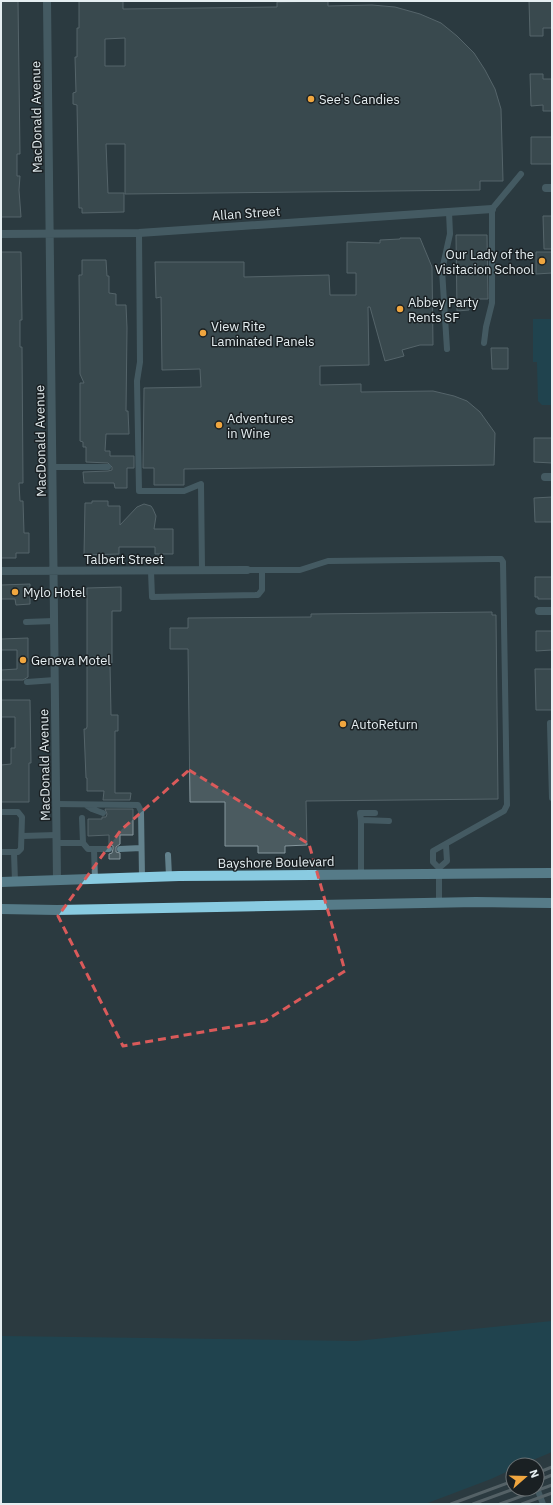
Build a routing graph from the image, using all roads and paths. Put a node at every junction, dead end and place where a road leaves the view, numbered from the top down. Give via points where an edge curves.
1 (47, 1) edge
2 (521, 174) dead end
3 (492, 209) junction
4 (449, 212) junction
5 (139, 233) junction
6 (1, 234) edge
7 (50, 234) junction
8 (484, 343) dead end
9 (447, 348) dead end
10 (52, 467) junction
11 (108, 467) dead end
12 (152, 570) junction
13 (202, 570) junction
14 (247, 570) joint
15 (262, 570) junction
16 (1, 571) edge
17 (53, 571) junction
18 (539, 611) dead end
19 (552, 611) edge
20 (54, 621) junction
21 (26, 622) dead end
22 (54, 680) junction
23 (27, 682) dead end
24 (550, 723) dead end
25 (552, 798) edge
26 (56, 804) junction
27 (86, 804) junction
28 (141, 811) junction
29 (1, 812) edge
30 (103, 812) dead end
31 (133, 812) dead end
32 (375, 813) dead end
33 (82, 818) dead end
34 (361, 820) junction
35 (389, 821) dead end
36 (22, 836) junction
37 (57, 839) junction
38 (83, 843) junction
39 (446, 845) junction
40 (141, 848) junction
41 (94, 849) junction
42 (109, 849) dead end
43 (120, 849) dead end
44 (1, 852) edge
45 (14, 852) junction
46 (168, 855) dead end
47 (439, 870) junction
48 (552, 873) edge
49 (361, 874) junction
50 (169, 876) junction
51 (142, 877) junction
52 (95, 879) junction
53 (57, 880) junction
54 (1, 882) edge
55 (15, 882) junction
56 (439, 903) junction
57 (552, 903) edge
58 (1, 909) edge

1 - 7 street, MacDonald Avenue
2 - 3 lane
3 - 4 street, Allan Street
3 - 8 lane via 492,303
4 - 5 street, Allan Street
4 - 9 lane via 450,234 442,270
5 - 7 street, Allan Street
5 - 13 lane via 138,492 184,491 201,484
6 - 7 street, Allan Street
7 - 10 street, MacDonald Avenue
10 - 11 lane
10 - 17 street, MacDonald Avenue
12 - 13 street, Talbert Street
12 - 15 lane via 152,597 258,595 262,590
12 - 17 street, Talbert Street
13 - 14 street, Talbert Street
14 - 15 lane
15 - 39 lane via 300,570 328,561 501,559 507,805 504,811
16 - 17 street, Talbert Street
17 - 20 street, MacDonald Avenue
18 - 19 street
20 - 21 lane
20 - 22 street, MacDonald Avenue
22 - 23 lane
22 - 26 street, MacDonald Avenue
24 - 25 lane
26 - 27 lane
26 - 37 street, MacDonald Avenue
27 - 28 lane via 138,805
27 - 30 lane
28 - 31 lane
28 - 40 lane
29 - 36 lane via 18,812 22,817
32 - 34 lane via 360,813
33 - 38 lane
34 - 35 lane
34 - 49 lane
36 - 37 lane
36 - 45 lane via 21,849
37 - 38 lane
37 - 53 street, MacDonald Avenue
38 - 41 lane via 88,849
39 - 47 lane via 447,861
39 - 47 lane via 433,851 433,862
40 - 43 lane
40 - 51 lane
41 - 42 lane
41 - 52 lane
44 - 45 lane
45 - 55 lane
46 - 50 lane
47 - 48 main road, Bayshore Boulevard
47 - 49 main road, Bayshore Boulevard
47 - 56 lane
49 - 50 main road, Bayshore Boulevard
50 - 51 main road, Bayshore Boulevard
51 - 52 main road, Bayshore Boulevard
52 - 53 main road, Bayshore Boulevard
53 - 55 main road, Bayshore Boulevard
54 - 55 main road, Bayshore Boulevard
56 - 57 main road
56 - 58 main road

